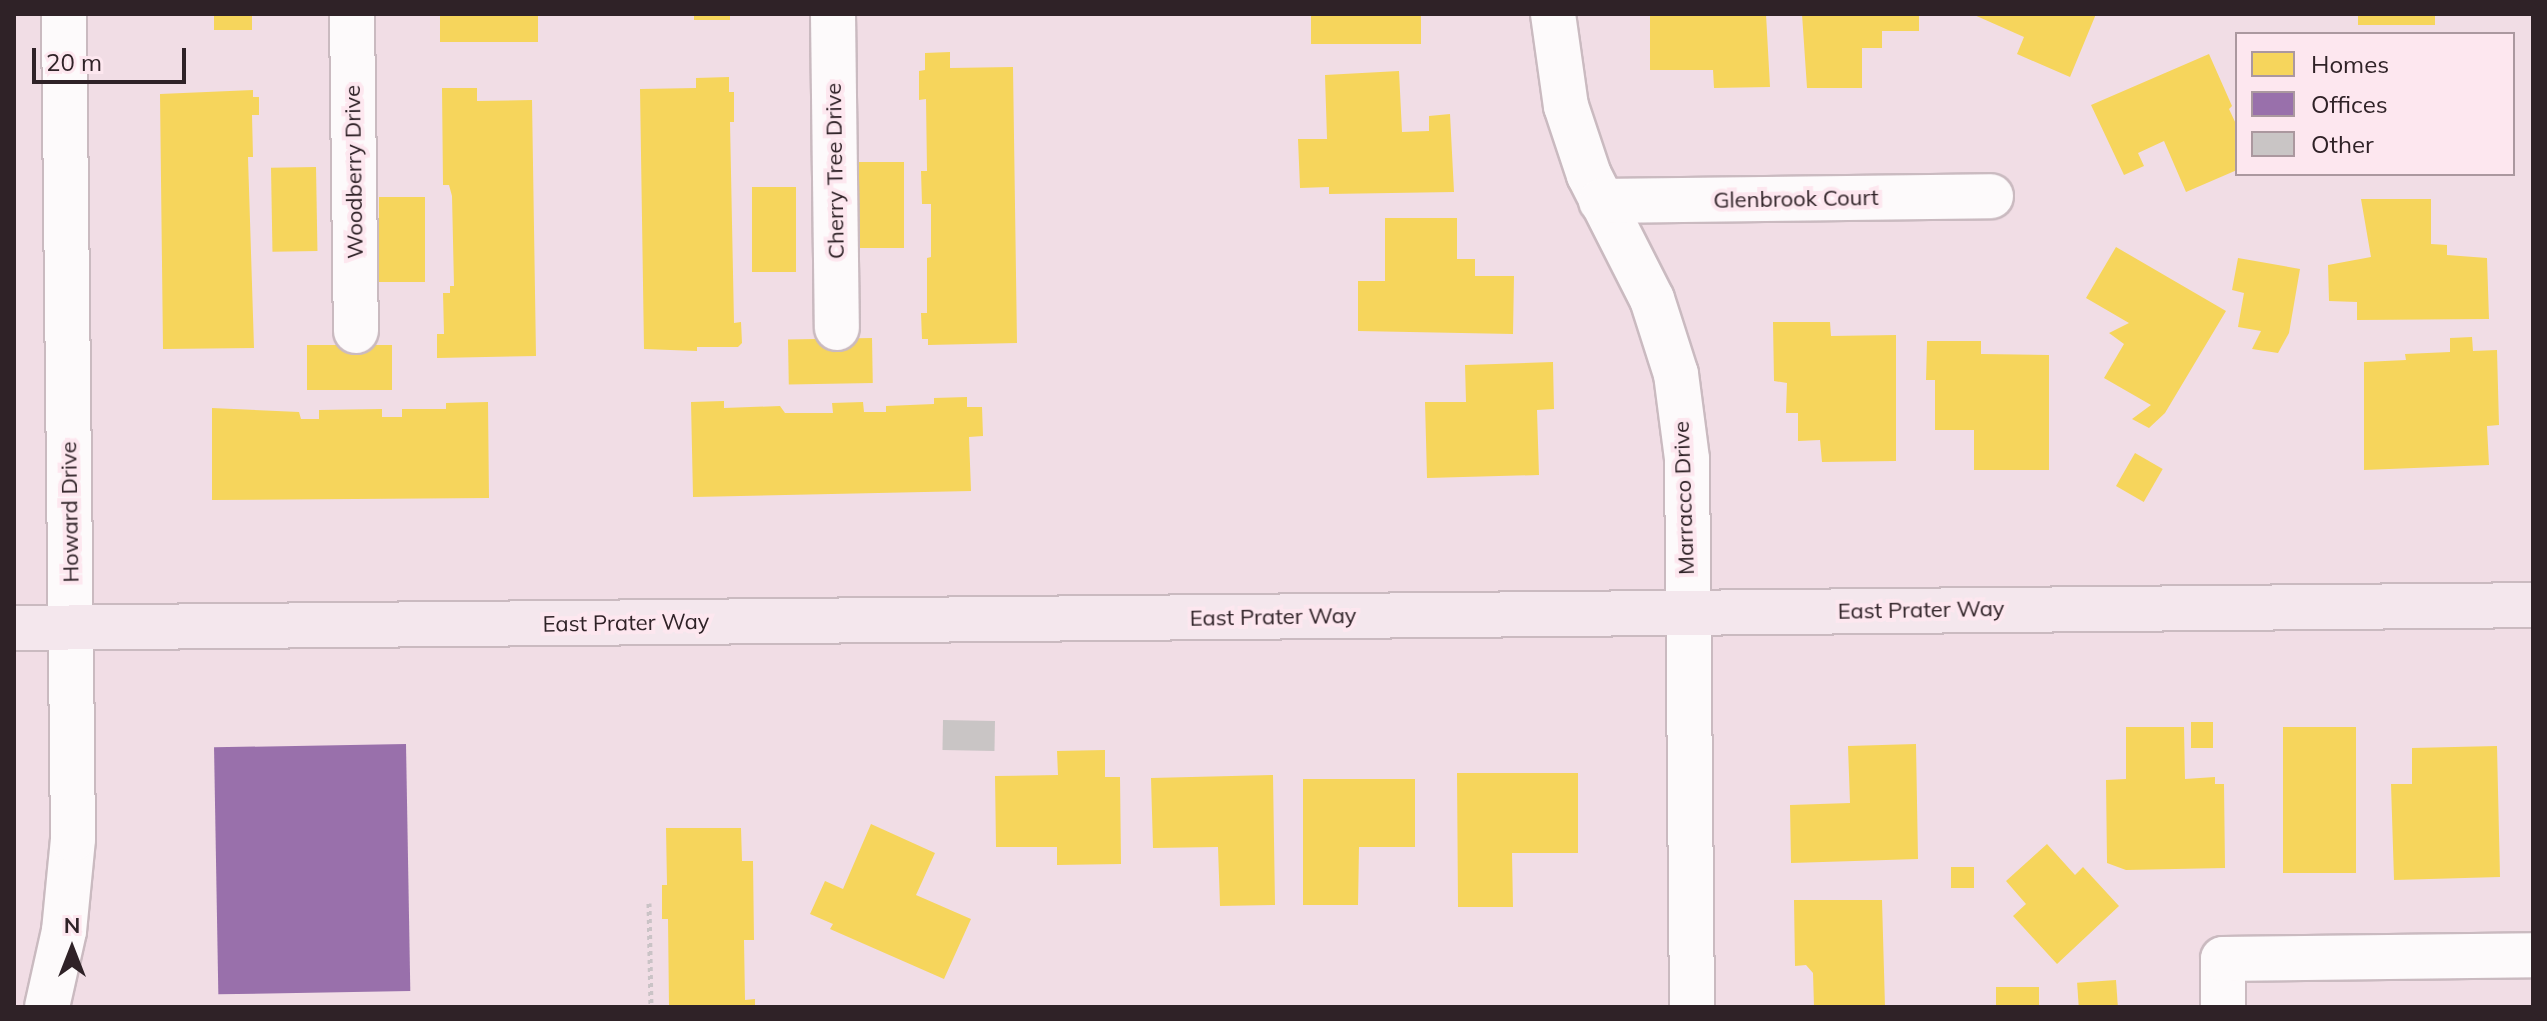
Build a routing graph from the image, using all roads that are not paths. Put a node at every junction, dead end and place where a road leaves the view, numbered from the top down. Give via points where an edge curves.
1 (64, 14) edge
2 (352, 14) edge
3 (833, 14) edge
4 (1553, 14) edge
5 (1991, 196) dead end
6 (1601, 201) junction
7 (837, 328) dead end
8 (356, 331) dead end
9 (2533, 605) edge
10 (1688, 613) junction
11 (14, 628) edge
12 (71, 628) junction
13 (2533, 955) edge
14 (47, 1007) edge
15 (1692, 1007) edge
16 (2223, 1007) edge

1 - 12 street, Howard Drive
2 - 8 street, Woodberry Drive
3 - 7 street, Cherry Tree Drive
4 - 6 street, Marracco Drive via 1566,106
5 - 6 street, Glenbrook Court
6 - 10 street, Marracco Drive via 1652,299 1676,374 1687,459
9 - 10 main road, East Prater Way
10 - 12 main road, East Prater Way
10 - 15 street, Marracco Drive
11 - 12 main road, East Prater Way
12 - 14 street, Howard Drive via 73,839 64,931
13 - 16 street via 2223,959

